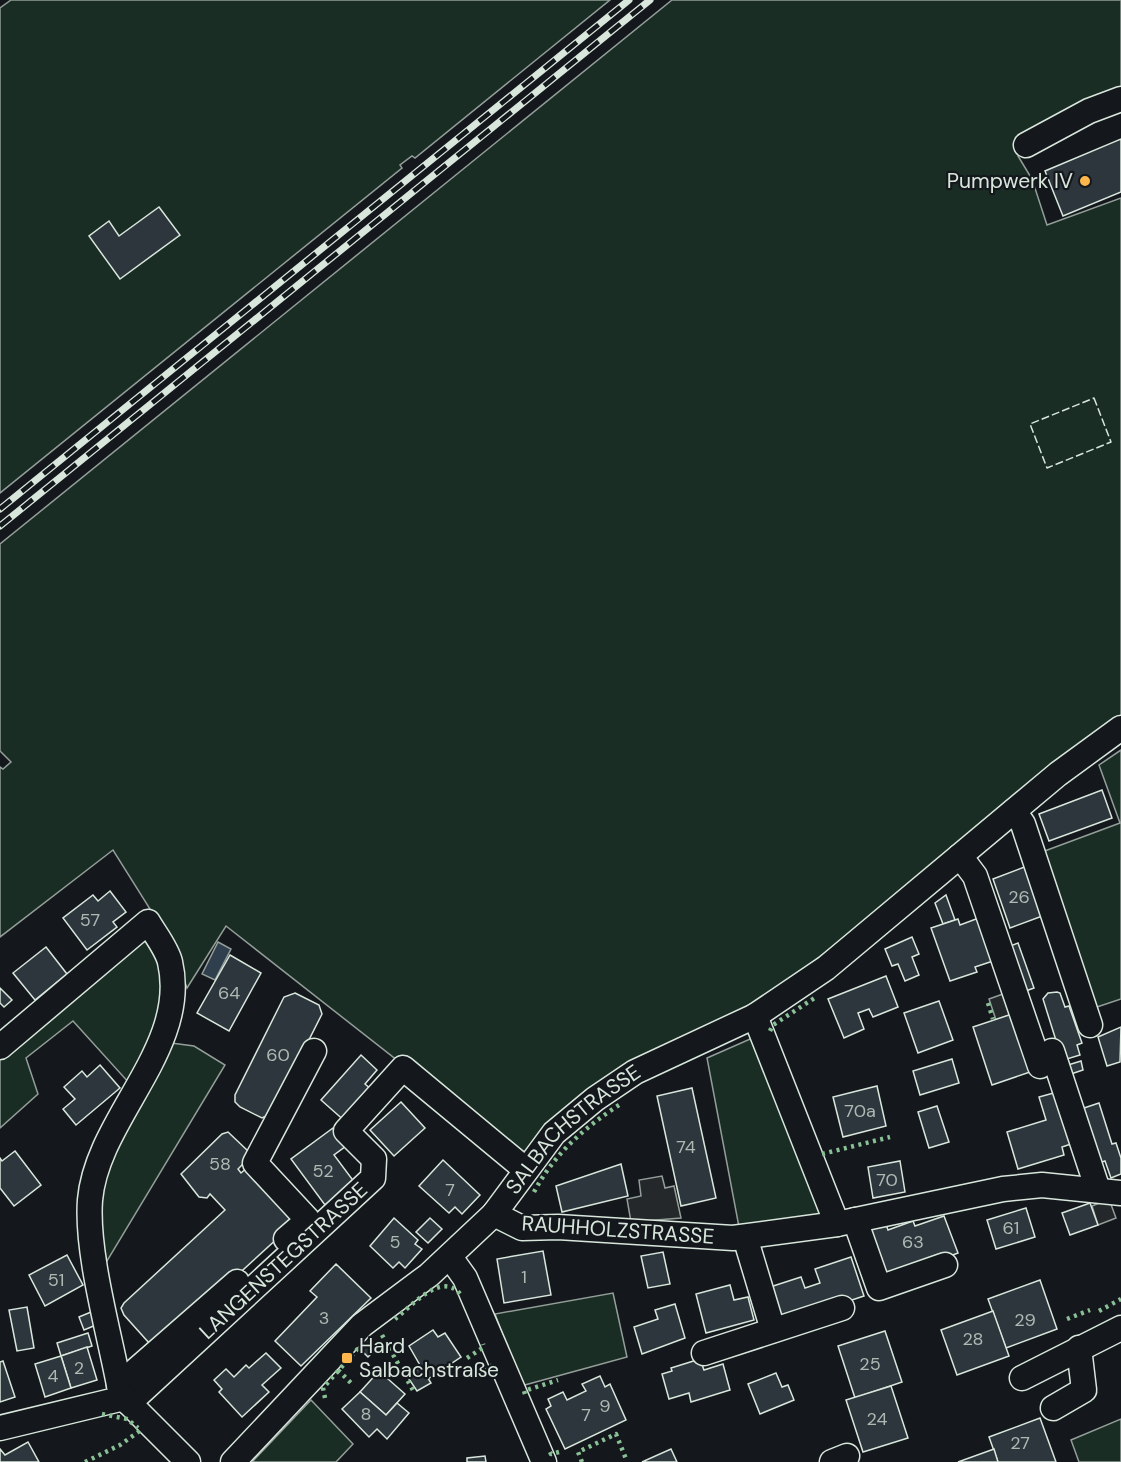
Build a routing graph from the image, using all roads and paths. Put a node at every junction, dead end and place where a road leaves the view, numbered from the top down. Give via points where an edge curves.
1 (1121, 99) edge
2 (1026, 145) dead end
3 (1121, 729) edge
4 (1014, 811) junction
5 (960, 856) junction
6 (755, 1016) junction
7 (1090, 1025) dead end
8 (0, 1047) edge
9 (314, 1051) dead end
10 (526, 1170) junction
11 (1109, 1192) edge
12 (494, 1214) junction
13 (846, 1222) junction
14 (745, 1237) junction
15 (450, 1257) junction
16 (945, 1265) dead end
17 (842, 1308) dead end
18 (1121, 1328) edge
19 (774, 1330) junction
20 (1079, 1348) junction
21 (704, 1353) dead end
22 (1022, 1378) dead end
23 (124, 1395) junction
24 (1053, 1408) dead end
25 (0, 1428) edge
26 (188, 1462) edge
27 (233, 1462) edge
28 (544, 1462) edge

1 - 2 street via 1089,111
3 - 4 street, SALBACHSTRASSE
4 - 5 street, SALBACHSTRASSE
4 - 7 street via 1023,824
5 - 6 street, SALBACHSTRASSE via 826,968
5 - 11 street, RAUHHOLZSTRASSE via 975,876 1046,1058
6 - 10 street, SALBACHSTRASSE via 625,1079 554,1133
6 - 13 street
8 - 23 street via 148,922 170,961 172,1002 154,1054 96,1169 90,1201 94,1253
9 - 23 street, LANGENSTEGSTRASSE via 255,1163 308,1220
10 - 12 street, SALBACHSTRASSE
10 - 23 street, LANGENSTEGSTRASSE via 403,1068 346,1131 374,1159 373,1178
11 - 13 street, RAUHHOLZSTRASSE via 1042,1185 1003,1189
12 - 14 street, RAUHHOLZSTRASSE via 522,1228 655,1227
12 - 15 street, SALBACHSTRASSE
13 - 14 street, RAUHHOLZSTRASSE
13 - 16 street via 879,1288
14 - 19 street, RAUHHOLZSTRASSE
15 - 27 street, SALBACHSTRASSE via 362,1325
15 - 28 street via 465,1278
17 - 19 street
18 - 20 street
19 - 21 street
20 - 22 street
20 - 24 street via 1084,1390
23 - 25 street
23 - 26 street

